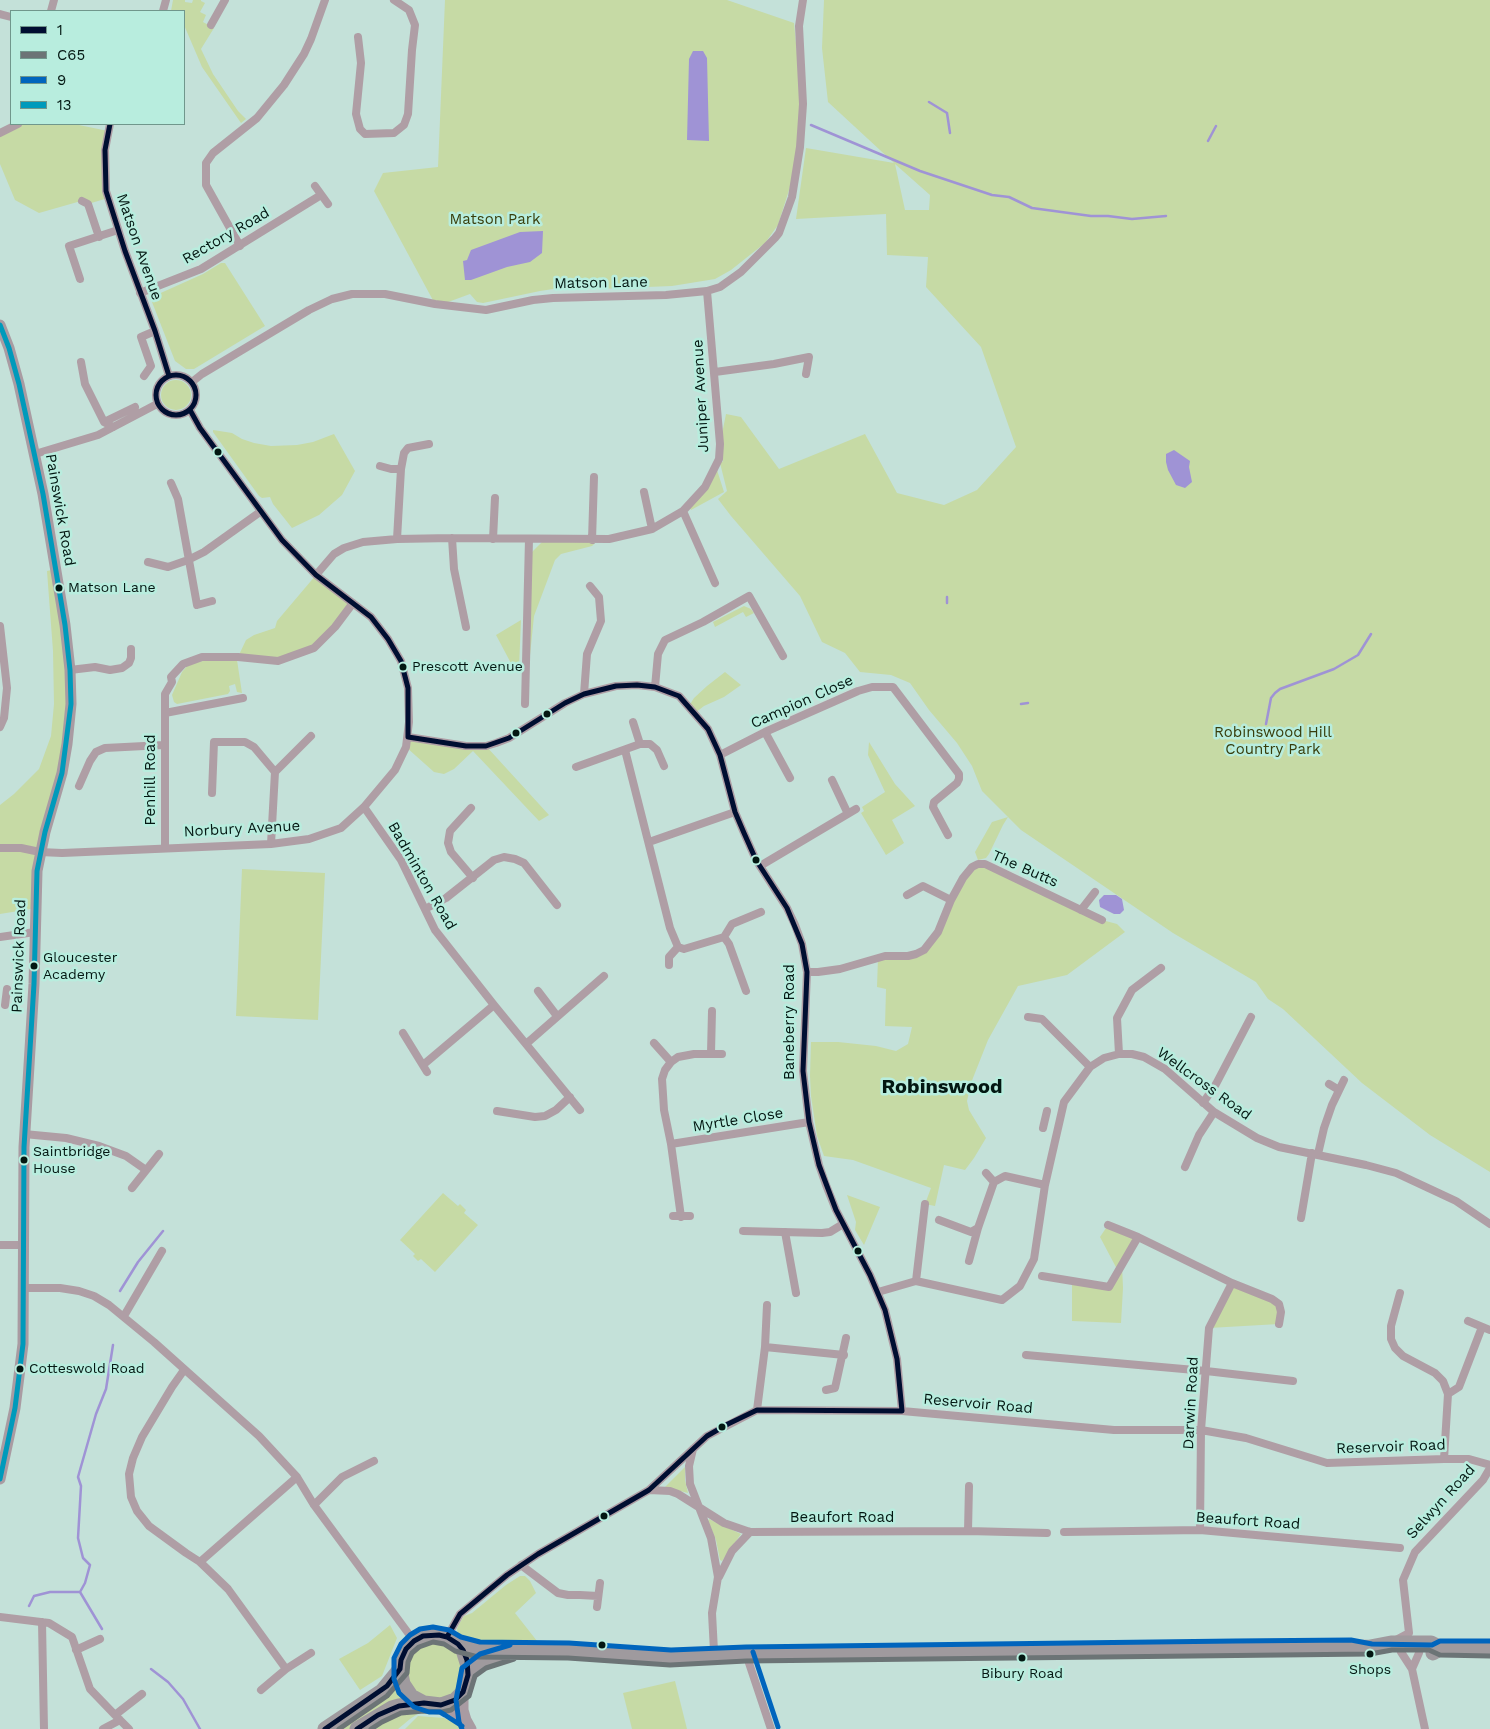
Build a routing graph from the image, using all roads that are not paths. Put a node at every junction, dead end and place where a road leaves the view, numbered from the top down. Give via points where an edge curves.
1 (225, 0) edge
2 (326, 0) edge
3 (394, 0) edge
4 (803, 0) edge
5 (211, 26) dead end
6 (358, 37) dead end
7 (16, 125) edge
8 (110, 125) edge
9 (0, 133) edge
10 (315, 186) dead end
11 (321, 195) junction
12 (82, 201) dead end
13 (328, 204) dead end
14 (118, 230) junction
15 (99, 237) junction
16 (240, 246) junction
17 (80, 279) dead end
18 (707, 291) junction
19 (140, 293) junction
20 (0, 325) edge
21 (155, 331) junction
22 (81, 362) dead end
23 (715, 372) junction
24 (806, 374) dead end
25 (144, 376) dead end
26 (169, 376) junction
27 (192, 382) junction
28 (157, 404) junction
29 (135, 406) dead end
30 (190, 410) junction
31 (104, 422) junction
32 (113, 427) junction
33 (429, 444) dead end
34 (35, 454) junction
35 (380, 466) dead end
36 (401, 469) junction
37 (594, 476) dead end
38 (171, 484) dead end
39 (644, 492) dead end
40 (494, 498) dead end
41 (683, 511) junction
42 (260, 512) junction
43 (652, 529) junction
44 (398, 538) junction
45 (452, 538) junction
46 (493, 539) junction
47 (529, 539) junction
48 (592, 540) junction
49 (188, 560) junction
50 (148, 562) dead end
51 (316, 575) junction
52 (715, 583) dead end
53 (590, 586) dead end
54 (212, 601) dead end
55 (353, 603) junction
56 (0, 626) edge
57 (466, 627) dead end
58 (131, 649) dead end
59 (783, 656) dead end
60 (70, 670) junction
61 (655, 687) junction
62 (584, 694) junction
63 (243, 698) dead end
64 (525, 704) dead end
65 (166, 713) junction
66 (633, 722) dead end
67 (0, 727) edge
68 (764, 732) junction
69 (311, 736) dead end
70 (408, 737) junction
71 (640, 744) junction
72 (164, 745) junction
73 (625, 750) junction
74 (720, 754) junction
75 (664, 766) dead end
76 (576, 767) dead end
77 (275, 772) junction
78 (790, 778) dead end
79 (832, 780) dead end
80 (79, 786) dead end
81 (212, 793) dead end
82 (364, 806) junction
83 (471, 808) dead end
84 (856, 809) dead end
85 (735, 812) junction
86 (848, 814) junction
87 (948, 835) dead end
88 (649, 842) junction
89 (271, 844) junction
90 (0, 848) edge
91 (165, 848) junction
92 (40, 852) junction
93 (760, 866) junction
94 (473, 878) junction
95 (1095, 892) dead end
96 (907, 895) dead end
97 (951, 900) junction
98 (557, 905) dead end
99 (425, 909) junction
100 (1081, 910) junction
101 (761, 912) dead end
102 (1102, 920) dead end
103 (35, 932) junction
104 (0, 937) edge
105 (724, 937) junction
106 (678, 947) junction
107 (669, 965) dead end
108 (1161, 968) dead end
109 (807, 972) junction
110 (604, 976) dead end
111 (538, 991) dead end
112 (746, 991) dead end
113 (494, 1005) junction
114 (712, 1011) dead end
115 (557, 1016) junction
116 (1028, 1017) dead end
117 (1251, 1017) dead end
118 (403, 1034) dead end
119 (654, 1043) dead end
120 (526, 1044) junction
121 (711, 1053) junction
122 (722, 1054) dead end
123 (1119, 1054) junction
124 (671, 1062) junction
125 (1090, 1067) junction
126 (1344, 1080) dead end
127 (1329, 1084) dead end
128 (1339, 1090) junction
129 (570, 1097) junction
130 (1203, 1103) junction
131 (580, 1110) dead end
132 (497, 1111) dead end
133 (1214, 1112) junction
134 (808, 1122) junction
135 (1060, 1122) junction
136 (1043, 1128) dead end
137 (24, 1134) junction
138 (671, 1144) junction
139 (1315, 1153) junction
140 (159, 1154) dead end
141 (1185, 1167) dead end
142 (146, 1170) junction
143 (986, 1173) dead end
144 (994, 1182) junction
145 (1046, 1185) junction
146 (132, 1188) dead end
147 (925, 1204) dead end
148 (690, 1216) dead end
149 (1301, 1218) dead end
150 (939, 1220) dead end
151 (843, 1224) junction
152 (1490, 1224) edge
153 (1108, 1225) dead end
154 (978, 1228) junction
155 (743, 1231) dead end
156 (785, 1232) junction
157 (1138, 1237) junction
158 (23, 1245) junction
159 (0, 1246) edge
160 (162, 1251) dead end
161 (969, 1261) dead end
162 (1042, 1276) dead end
163 (916, 1281) junction
164 (1232, 1282) junction
165 (24, 1288) junction
166 (796, 1292) dead end
167 (878, 1292) junction
168 (1400, 1294) dead end
169 (767, 1305) dead end
170 (124, 1316) junction
171 (1468, 1322) dead end
172 (1279, 1324) dead end
173 (1486, 1328) edge
174 (846, 1338) dead end
175 (765, 1347) junction
176 (844, 1355) junction
177 (1026, 1355) dead end
178 (184, 1370) junction
179 (1206, 1371) junction
180 (1293, 1381) dead end
181 (826, 1390) dead end
182 (1448, 1394) junction
183 (757, 1410) junction
184 (902, 1411) junction
185 (1201, 1430) junction
186 (694, 1447) junction
187 (1444, 1458) junction
188 (374, 1461) dead end
189 (1490, 1466) edge
190 (297, 1477) junction
191 (0, 1479) edge
192 (969, 1486) dead end
193 (649, 1490) junction
194 (314, 1505) junction
195 (698, 1506) junction
196 (1200, 1530) junction
197 (968, 1531) junction
198 (750, 1532) junction
199 (1064, 1532) dead end
200 (1047, 1533) dead end
201 (1400, 1548) dead end
202 (200, 1562) junction
203 (522, 1565) junction
204 (718, 1577) junction
205 (600, 1583) dead end
206 (598, 1596) junction
207 (597, 1607) dead end
208 (0, 1617) edge
209 (42, 1622) junction
210 (100, 1639) dead end
211 (414, 1641) junction
212 (452, 1641) junction
213 (1436, 1646) junction
214 (1392, 1649) junction
215 (1490, 1649) edge
216 (76, 1650) junction
217 (521, 1650) junction
218 (714, 1651) junction
219 (310, 1653) dead end
220 (1420, 1653) junction
221 (746, 1654) junction
222 (660, 1656) junction
223 (400, 1668) junction
224 (286, 1669) junction
225 (1412, 1669) junction
226 (468, 1672) junction
227 (261, 1690) dead end
228 (464, 1692) junction
229 (142, 1694) dead end
230 (424, 1703) junction
231 (441, 1705) junction
232 (118, 1717) junction
233 (469, 1725) edge
234 (44, 1729) edge
235 (103, 1729) edge
236 (129, 1729) edge
237 (325, 1729) edge
238 (356, 1729) edge
239 (771, 1729) edge
240 (1425, 1729) edge

1 - 5 street
2 - 16 street via 312,39 284,85 257,118 212,153 206,163 206,185
3 - 6 street via 410,10 415,26 408,114 404,125 394,133 365,134 360,129 356,114 361,63
4 - 18 street, Matson Lane via 799,26 803,104 792,197 779,232 769,245 741,272 720,287
7 - 9 street
8 - 14 street, Matson Avenue via 104,150 106,191
10 - 11 street
11 - 13 street
11 - 16 street, Rectory Road
12 - 15 street via 88,204
14 - 15 street
14 - 19 street, Matson Avenue
15 - 17 street via 69,246
16 - 19 street, Rectory Road via 201,269
18 - 23 street, Juniper Avenue
18 - 27 street, Matson Lane via 666,296 554,298 486,310 385,294 352,294 309,310
19 - 21 street, Matson Avenue
20 - 34 main road, Painswick Road via 19,384
21 - 25 street via 140,334 151,366
21 - 26 street, Matson Avenue
22 - 31 street via 85,384
23 - 24 street via 809,357
23 - 41 street, Juniper Avenue via 719,459 705,487
26 - 27 street via 180,375
26 - 28 street via 159,383 156,390
27 - 30 street via 196,399
28 - 30 street via 169,415 185,414
28 - 32 street
29 - 31 street
30 - 42 street, Norbury Avenue
31 - 32 street
32 - 34 street via 98,435
33 - 36 street via 408,448
34 - 60 main road, Painswick Road
35 - 36 street
36 - 44 street
37 - 48 street
38 - 49 street via 178,499
39 - 43 street
40 - 46 street
41 - 43 street, Juniper Avenue
41 - 52 street
42 - 49 street
42 - 51 street, Norbury Avenue
43 - 48 street, Juniper Avenue
44 - 45 street, Juniper Avenue
44 - 51 street, Juniper Avenue via 344,548
45 - 46 street, Juniper Avenue
45 - 57 street via 454,569
46 - 47 street, Juniper Avenue
47 - 48 street, Juniper Avenue
47 - 64 street
49 - 50 street via 168,567
49 - 54 street via 197,605
51 - 55 street, Norbury Avenue
53 - 62 street via 599,598 601,621 587,654
55 - 65 street, Penhill Road via 314,648 278,661 202,657 183,664 171,677 166,694
55 - 70 street, Norbury Avenue via 380,626 401,661 408,688
56 - 67 street via 7,688
58 - 60 street via 129,663 122,668
59 - 61 street via 749,596 665,640 658,654
60 - 92 main road, Painswick Road via 67,744
61 - 62 street, Baneberry Road via 616,686
61 - 74 street, Baneberry Road via 679,696 708,729
62 - 70 street, Baneberry Road via 509,738 486,746
63 - 65 street, Penhill Road
65 - 72 street, Penhill Road
66 - 71 street
68 - 74 street, Campion Close
68 - 78 street
68 - 87 street, Campion Close via 858,691 893,687 959,774 957,783 934,802
69 - 77 street
70 - 82 street, Norbury Avenue via 395,770
71 - 73 street
71 - 75 street via 650,744 658,750
72 - 80 street via 105,748 96,752
72 - 91 street, Penhill Road
73 - 76 street
73 - 88 street
74 - 85 street, Baneberry Road
77 - 81 street via 254,747 245,742 214,742
77 - 89 street
79 - 86 street
82 - 89 street, Norbury Avenue via 341,828 309,839
82 - 99 street, Badminton Road via 401,860
83 - 94 street via 450,831 448,843 451,852
84 - 86 street
85 - 88 street
85 - 93 street, Baneberry Road
86 - 93 street
88 - 106 street via 670,928
89 - 91 street, Norbury Avenue
90 - 92 street, Norbury Avenue
91 - 92 street, Norbury Avenue
92 - 103 main road, Painswick Road
93 - 109 street, Baneberry Road via 795,925
94 - 98 street via 494,860 504,857 515,859 524,863
94 - 99 street
95 - 100 street
96 - 97 street via 923,886
97 - 100 street, The Butts via 972,866 985,864
97 - 109 street, The Butts via 938,932 924,950 908,956 885,956 840,969
99 - 113 street, Badminton Road via 436,930
100 - 102 street, The Butts
101 - 105 street via 732,924
103 - 104 street
103 - 137 main road, Painswick Road
105 - 106 street via 684,949
105 - 112 street
106 - 107 street via 669,957
108 - 123 street via 1132,990 1117,1018
109 - 134 street, Baneberry Road via 802,1059
110 - 115 street
111 - 115 street
113 - 118 street via 425,1068
113 - 120 street, Badminton Road
114 - 121 street
115 - 120 street
116 - 125 street via 1042,1019
117 - 130 street
119 - 124 street
120 - 129 street, Badminton Road
121 - 122 street
121 - 124 street via 694,1054
123 - 125 street
123 - 130 street, Wellcross Road via 1132,1054 1165,1069
124 - 138 street via 662,1079 662,1090
125 - 135 street via 1064,1102
126 - 128 street
127 - 128 street
128 - 139 street
129 - 131 street, Badminton Road
129 - 132 street via 545,1116
130 - 133 street, Wellcross Road
133 - 139 street, Wellcross Road via 1257,1138 1280,1147
133 - 141 street via 1199,1135
134 - 138 street, Myrtle Close
134 - 151 street, Baneberry Road via 824,1178
135 - 136 street via 1046,1115
135 - 145 street
137 - 142 street via 66,1138 99,1146 126,1156
137 - 158 main road, Painswick Road
138 - 148 street via 677,1217
139 - 149 street
139 - 152 street, Wellcross Road via 1396,1173 1456,1201
140 - 142 street
142 - 146 street
143 - 144 street
144 - 145 street via 1005,1176
144 - 154 street
145 - 163 street via 1034,1259 1020,1286 1002,1300
147 - 163 street
150 - 154 street via 971,1232
151 - 156 street via 830,1232
151 - 167 street, Baneberry Road
153 - 157 street
154 - 161 street
155 - 156 street
156 - 166 street
157 - 162 street via 1108,1287
157 - 164 street
158 - 159 street
158 - 165 main road, Painswick Road
160 - 170 street
163 - 167 street
164 - 172 street via 1279,1304
164 - 179 street, Darwin Road via 1208,1328
165 - 170 street via 79,1291
165 - 191 main road, Painswick Road via 20,1380
167 - 184 street, Baneberry Road via 897,1359
168 - 182 street via 1391,1326 1395,1348 1403,1356 1435,1373 1443,1381
169 - 175 street
170 - 178 street
171 - 173 street
173 - 182 street via 1459,1387
174 - 176 street
175 - 176 street
175 - 183 street
176 - 181 street via 835,1388
177 - 179 street
178 - 190 street via 259,1436
178 - 202 street via 142,1437 129,1474 129,1487 137,1511 150,1526
179 - 180 street
179 - 185 street, Darwin Road
182 - 187 street
183 - 184 street, Reservoir Road
183 - 186 street, Reservoir Road via 712,1432
184 - 185 street, Reservoir Road via 1114,1430
185 - 187 street, Reservoir Road via 1246,1438 1327,1462
185 - 196 street, Darwin Road
186 - 193 street, Reservoir Road
186 - 195 street via 689,1474
187 - 189 street, Reservoir Road
188 - 194 street via 342,1477
189 - 214 street, Selwyn Road via 1483,1480 1415,1552 1403,1580 1408,1633
190 - 194 street
190 - 202 street
192 - 197 street
193 - 195 street, Beaufort Road via 678,1494
193 - 203 street, Reservoir Road
194 - 211 street
195 - 198 street, Beaufort Road via 724,1523
195 - 204 street via 711,1538
196 - 199 street, Beaufort Road
196 - 201 street, Beaufort Road
197 - 198 street, Beaufort Road
197 - 200 street, Beaufort Road
198 - 204 street via 732,1552
202 - 224 street via 228,1589
203 - 206 street via 558,1593
203 - 212 street, Reservoir Road via 460,1614
204 - 218 street via 712,1613
205 - 206 street
206 - 207 street
208 - 209 street
209 - 216 street via 72,1637
209 - 234 street
210 - 216 street
211 - 212 highway via 432,1634
211 - 223 highway via 406,1649
212 - 217 highway via 479,1650
212 - 226 highway via 463,1650 468,1660
213 - 214 highway
213 - 215 highway
213 - 220 highway via 1434,1653
214 - 220 highway
214 - 221 highway
214 - 225 street
216 - 232 street via 90,1689
217 - 222 highway
217 - 226 highway via 483,1661
218 - 221 highway
218 - 222 highway
219 - 224 street
220 - 225 street
221 - 222 highway
221 - 239 street
223 - 230 highway via 406,1690
223 - 237 highway via 382,1691
224 - 227 street
225 - 240 street
226 - 228 highway
228 - 231 highway
228 - 233 main road via 463,1710
229 - 232 street
230 - 231 highway
230 - 238 highway via 392,1708
231 - 233 main road
232 - 235 street
232 - 236 street

